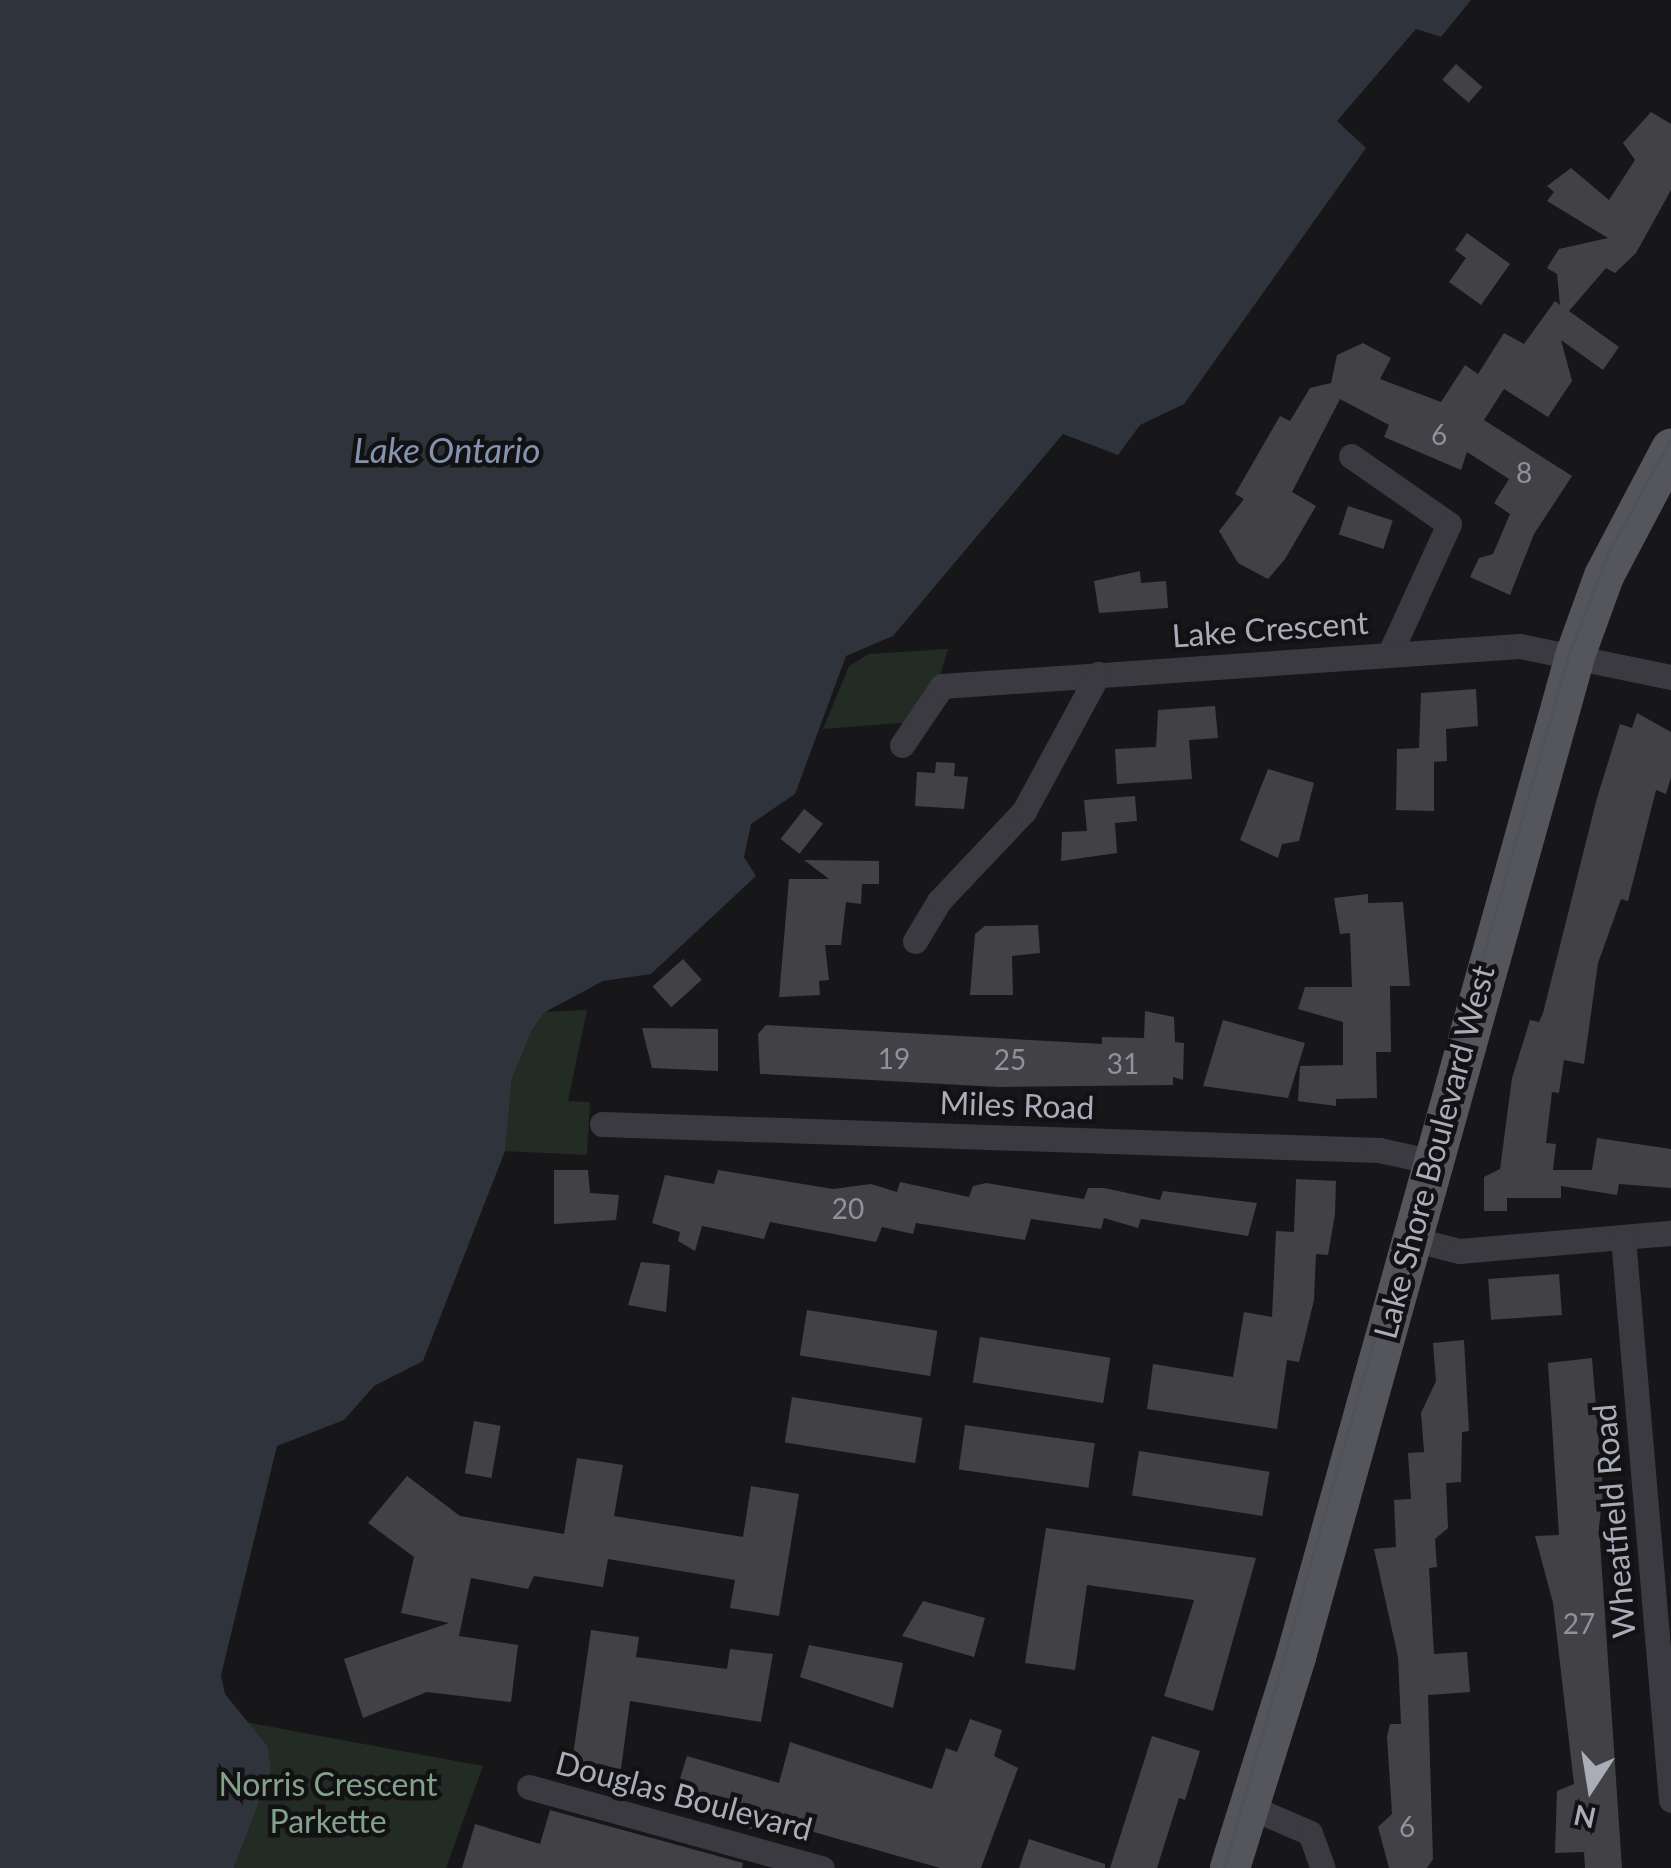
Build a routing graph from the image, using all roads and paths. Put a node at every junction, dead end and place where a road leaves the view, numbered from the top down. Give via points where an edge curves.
1 (1671, 449) edge
2 (1352, 456) dead end
3 (1390, 653) junction
4 (1576, 653) junction
5 (1098, 674) junction
6 (1671, 677) edge
7 (902, 745) dead end
8 (915, 941) dead end
9 (602, 1124) dead end
10 (1430, 1161) junction
11 (1671, 1232) edge
12 (1409, 1238) junction
13 (1623, 1238) junction
14 (530, 1788) dead end
15 (1671, 1800) edge
16 (1250, 1808) junction
17 (822, 1868) edge
18 (1230, 1868) edge
19 (1323, 1868) edge

1 - 4 main road, Lake Shore Boulevard West via 1604,576
2 - 3 street via 1448,524
3 - 4 street, Lake Crescent via 1520,646
3 - 5 street, Lake Crescent
4 - 6 street, Lake Crescent
4 - 10 main road, Lake Shore Boulevard West
5 - 7 street, Lake Crescent via 942,686
5 - 8 street via 1024,812 939,901
9 - 10 street, Miles Road via 1379,1150
10 - 12 main road, Lake Shore Boulevard West
11 - 13 street
12 - 13 street via 1459,1251
12 - 16 main road, Lake Shore Boulevard West
13 - 15 street, Wheatfield Road
14 - 17 street, Douglas Boulevard
16 - 18 main road, Lake Shore Boulevard West
16 - 19 street via 1310,1834

